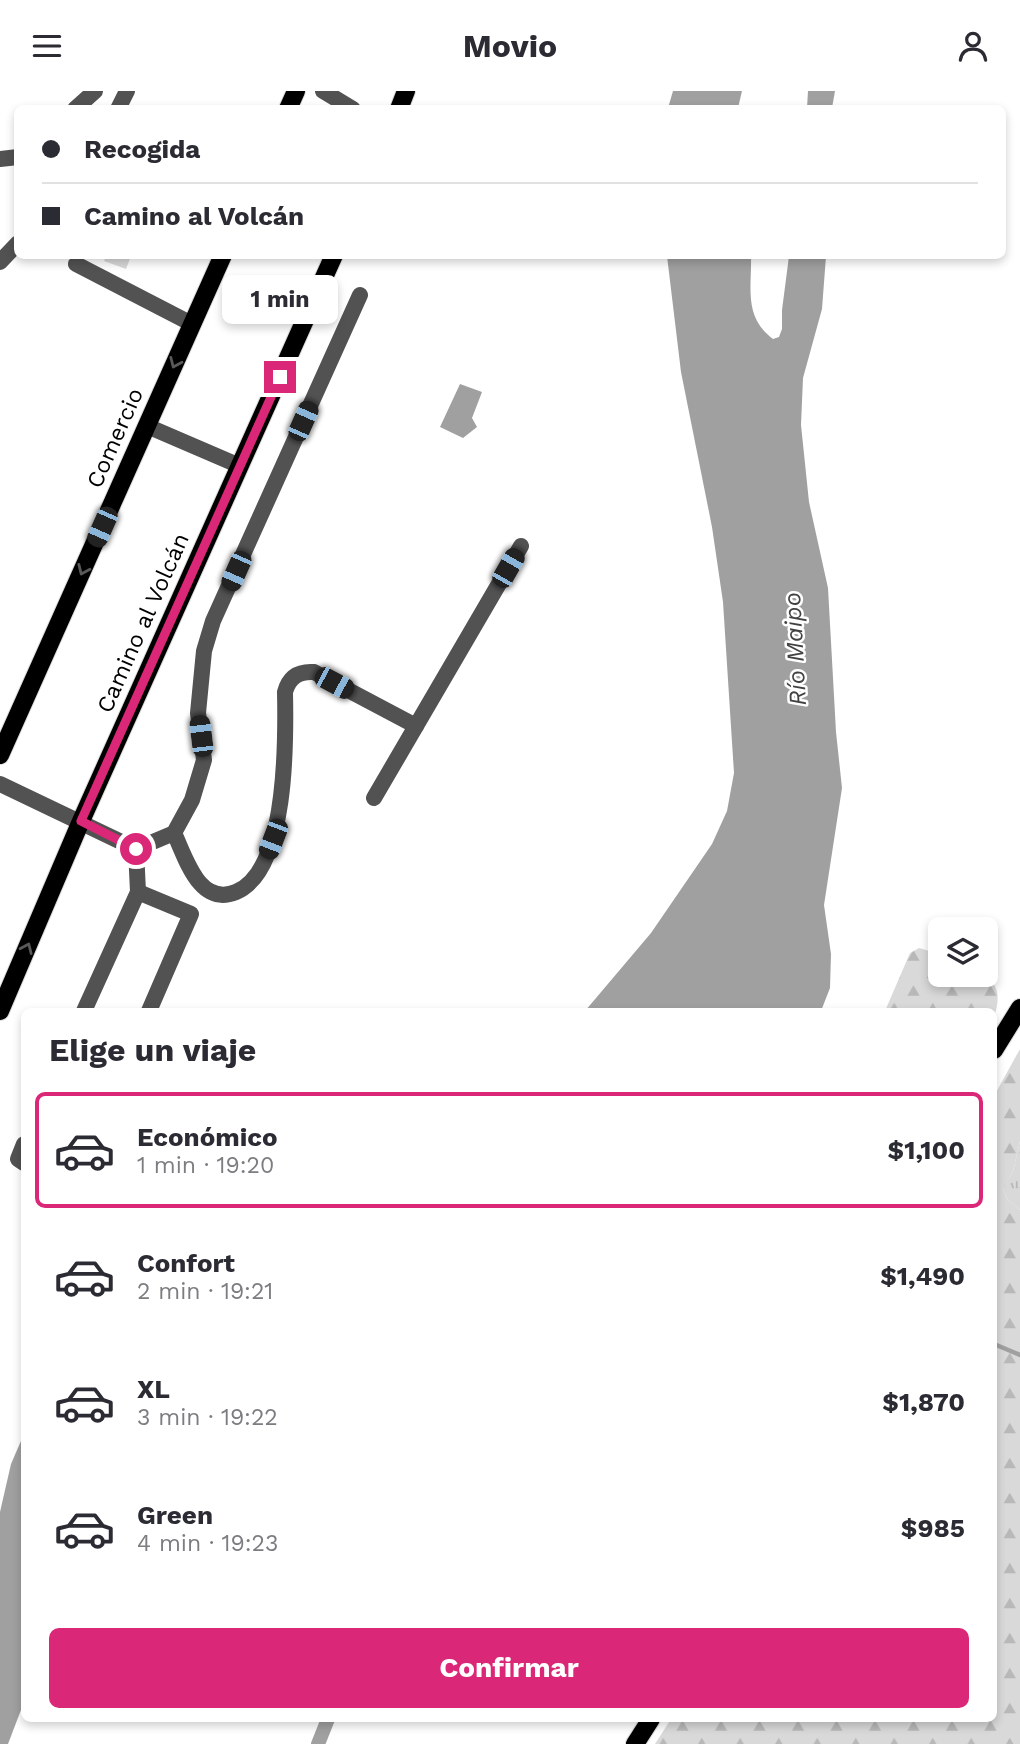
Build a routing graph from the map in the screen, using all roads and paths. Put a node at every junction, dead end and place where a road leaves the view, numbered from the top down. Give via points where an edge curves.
1 (95, 91) edge
2 (323, 91) edge
3 (79, 105) edge
4 (346, 105) edge
5 (14, 247) edge
6 (221, 259) edge
7 (332, 259) edge
8 (0, 262) edge
9 (76, 264) dead end
10 (360, 295) dead end
11 (192, 324) junction
12 (147, 426) junction
13 (240, 466) junction
14 (521, 546) dead end
15 (416, 726) junction
16 (0, 755) edge
17 (0, 784) edge
18 (374, 798) dead end
19 (81, 821) junction
20 (174, 833) junction
21 (136, 849) junction
22 (138, 892) junction
23 (85, 1008) edge
24 (150, 1008) edge
25 (1020, 1008) edge
26 (0, 1011) edge
27 (997, 1045) edge
28 (649, 1722) edge
29 (635, 1744) edge

1 - 3 street
2 - 4 street
5 - 8 street
6 - 11 main road, Comercio
7 - 13 main road, Camino al Volcán
9 - 11 street
10 - 20 street via 213,621 204,651 198,713 204,760 192,800
11 -> 12 main road, Comercio
12 - 13 street
12 -> 16 main road, Comercio
13 - 19 main road, Camino al Volcán
14 - 15 street
15 - 18 street
15 - 20 street via 314,672 301,673 290,680 285,692 278,821 254,877 234,892 209,891 197,881
17 - 19 street
19 - 21 street
26 -> 19 main road, Camino al Volcán
20 - 21 street
21 - 22 street
22 - 23 street
22 - 24 street via 191,914
25 - 27 main road
28 - 29 main road

